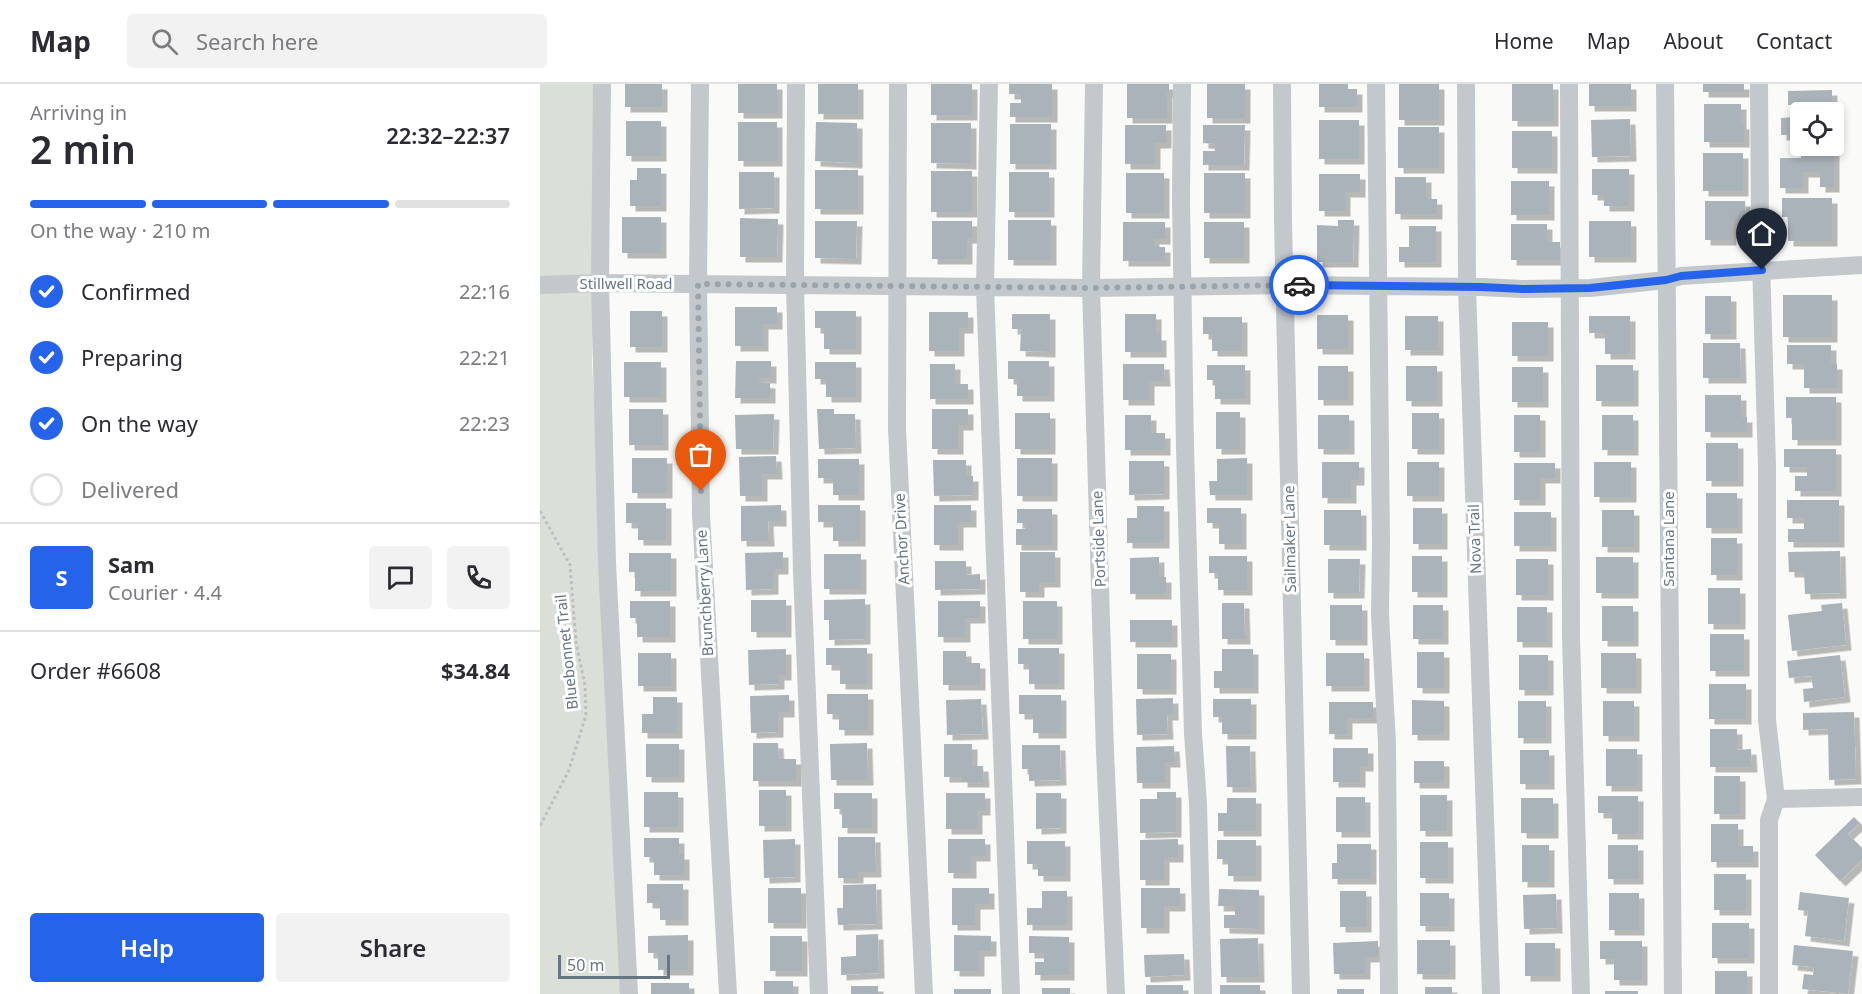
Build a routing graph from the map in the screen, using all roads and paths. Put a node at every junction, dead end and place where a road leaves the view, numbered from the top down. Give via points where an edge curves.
1 (602, 84) edge
2 (700, 84) edge
3 (796, 84) edge
4 (898, 84) edge
5 (989, 84) edge
6 (1094, 84) edge
7 (1182, 84) edge
8 (1282, 84) edge
9 (1376, 84) edge
10 (1466, 84) edge
11 (1569, 84) edge
12 (1665, 84) edge
13 (1759, 84) edge
14 (1862, 265) edge
15 (1762, 270) junction
16 (1666, 280) junction
17 (600, 283) junction
18 (698, 284) junction
19 (540, 285) edge
20 (795, 285) junction
21 (1284, 285) junction
22 (897, 286) junction
23 (1377, 286) junction
24 (985, 287) junction
25 (1182, 287) junction
26 (1467, 287) junction
27 (1091, 288) junction
28 (1569, 288) junction
29 (540, 511) edge
30 (1862, 797) edge
31 (1776, 799) junction
32 (540, 826) edge
33 (629, 994) edge
34 (728, 994) edge
35 (819, 994) edge
36 (924, 994) edge
37 (1011, 994) edge
38 (1116, 994) edge
39 (1203, 994) edge
40 (1301, 994) edge
41 (1389, 994) edge
42 (1491, 994) edge
43 (1581, 994) edge
44 (1673, 994) edge
45 (1769, 994) edge

1 - 17 street
2 - 18 street, Brunchberry Lane
3 - 20 street
4 - 22 street, Anchor Drive
5 - 24 street
6 - 27 street, Portside Lane
7 - 25 street
8 - 21 street, Sailmaker Lane
9 - 23 street
10 - 26 street, Nova Trail
11 - 28 street
12 - 16 street, Santana Lane
13 - 15 street
14 - 15 street, Stillwell Road
15 - 16 street, Stillwell Road
15 - 31 street via 1767,720
16 - 28 street, Stillwell Road
16 - 44 street, Santana Lane
17 - 18 street, Stillwell Road
17 - 19 street, Stillwell Road
17 - 33 street via 607,563
18 - 20 street, Stillwell Road
18 - 34 street, Brunchberry Lane via 701,514
20 - 22 street, Stillwell Road
20 - 35 street
21 - 23 street, Stillwell Road
21 - 25 street, Stillwell Road
21 - 40 street, Sailmaker Lane
22 - 24 street, Stillwell Road
22 - 36 street, Anchor Drive via 897,429
23 - 26 street, Stillwell Road
23 - 41 street via 1380,615 1388,743
24 - 27 street, Stillwell Road
24 - 37 street
25 - 27 street, Stillwell Road
25 - 39 street
26 - 28 street, Stillwell Road
26 - 42 street, Nova Trail
27 - 38 street, Portside Lane via 1104,752
28 - 43 street via 1571,637
29 - 32 path, Bluebonnet Trail via 570,565 586,715 569,770
30 - 31 street
31 - 45 street via 1769,820

